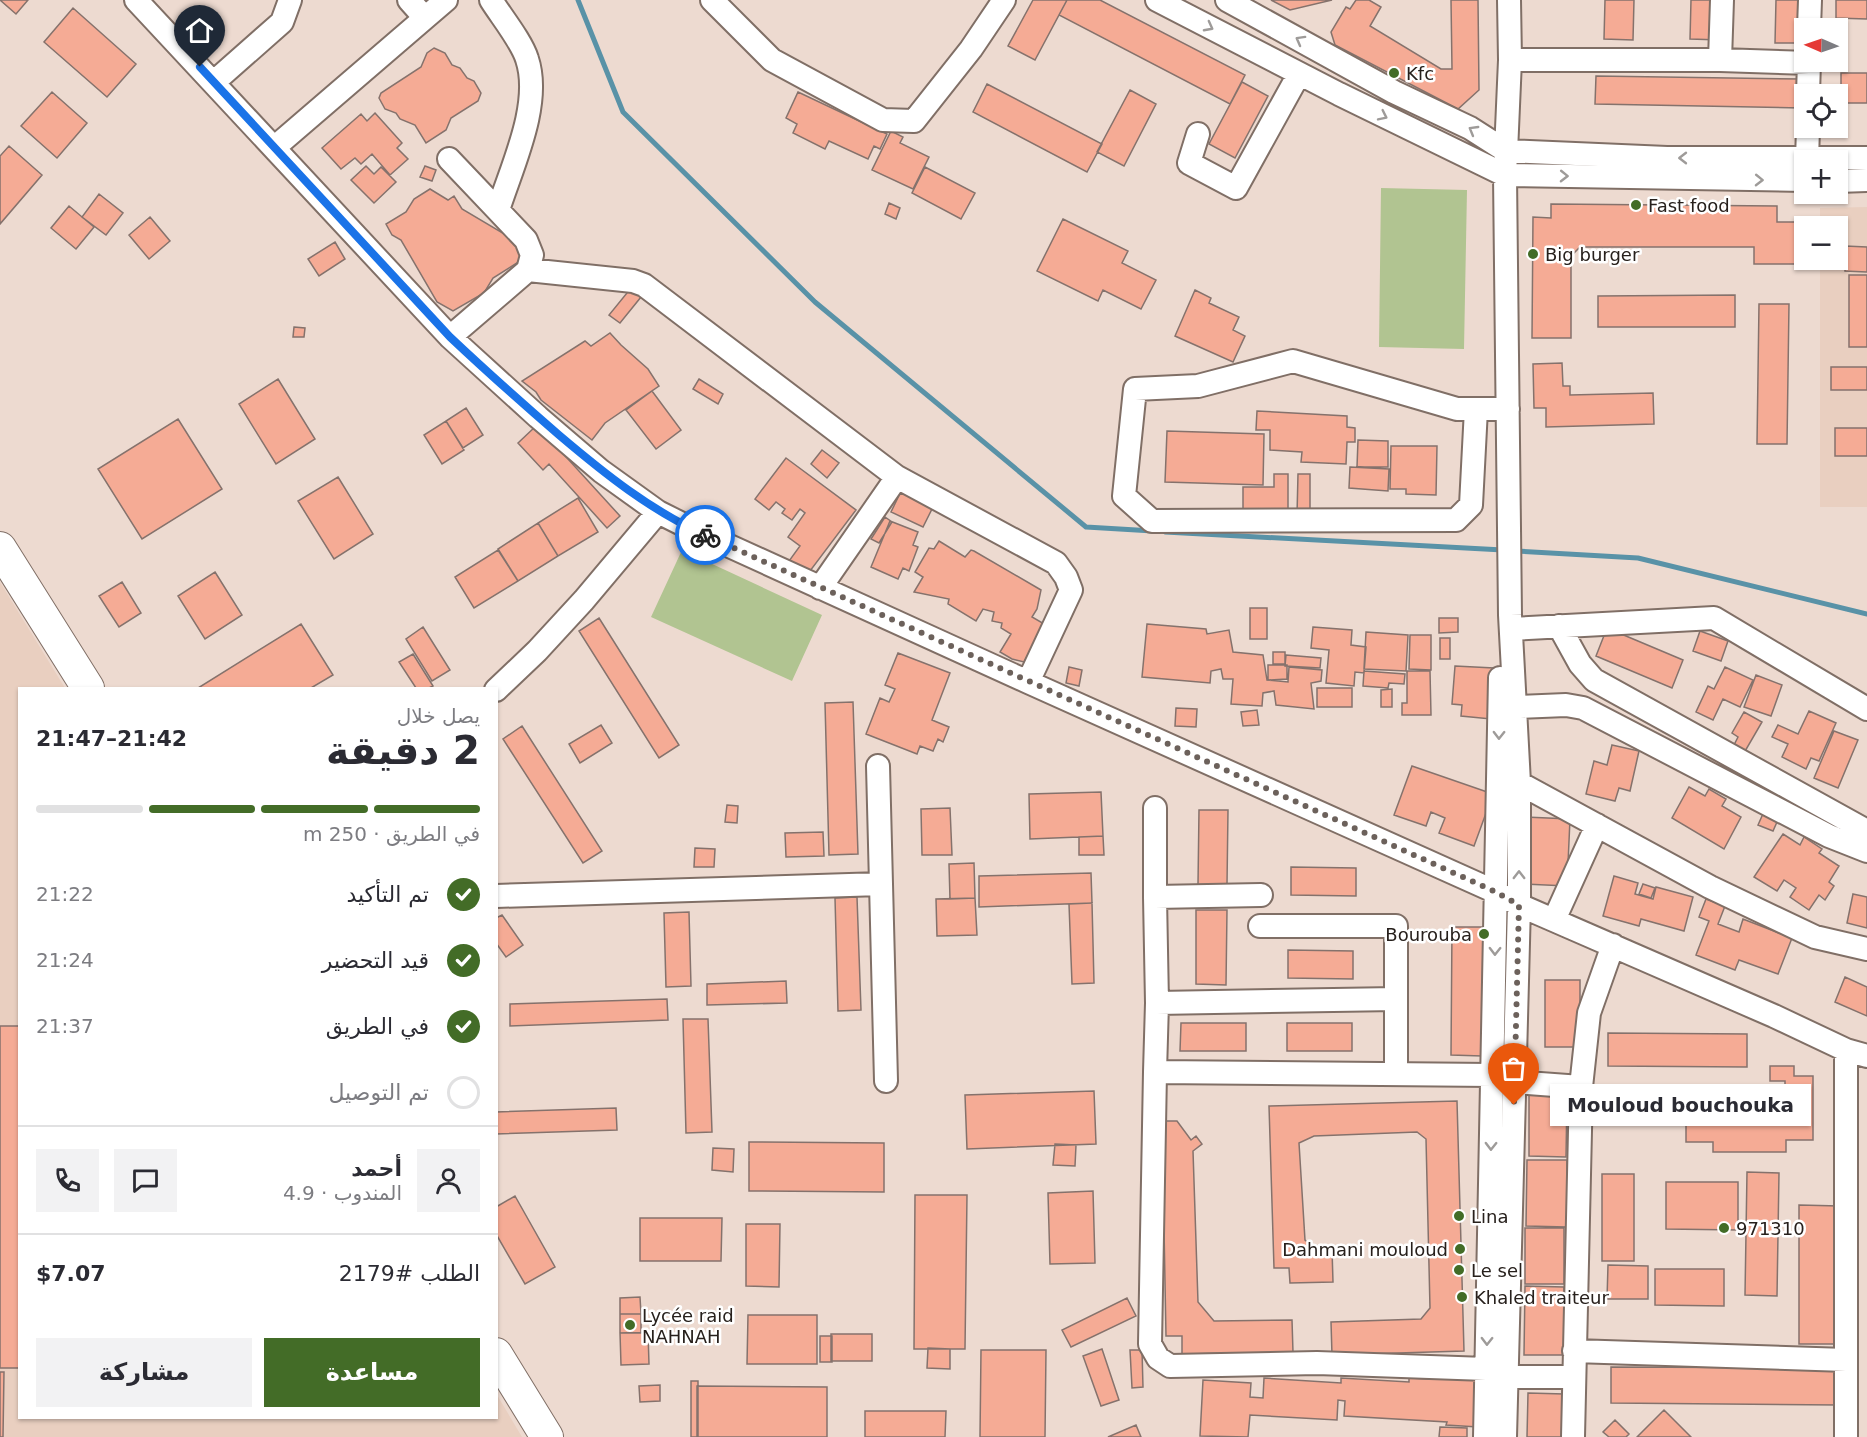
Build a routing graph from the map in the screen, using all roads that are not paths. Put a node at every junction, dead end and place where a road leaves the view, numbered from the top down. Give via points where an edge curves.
1 (290, 0) edge
2 (409, 0) edge
3 (446, 0) edge
4 (492, 0) edge
5 (712, 0) edge
6 (1004, 0) edge
7 (1157, 0) edge
8 (1227, 0) edge
9 (1509, 0) edge
10 (1722, 0) edge
11 (1810, 0) edge
12 (142, 2) edge
13 (425, 18) junction
14 (1809, 18) edge
15 (1510, 60) junction
16 (1720, 60) junction
17 (1794, 62) edge
18 (1299, 74) junction
19 (214, 82) junction
20 (1198, 134) dead end
21 (275, 147) junction
22 (1506, 151) junction
23 (1848, 158) edge
24 (1867, 158) edge
25 (449, 159) dead end
26 (1794, 159) edge
27 (1505, 175) junction
28 (1794, 180) edge
29 (1867, 180) edge
30 (1848, 181) edge
31 (498, 210) junction
32 (528, 270) junction
33 (450, 337) junction
34 (1476, 409) junction
35 (1508, 409) junction
36 (897, 477) junction
37 (658, 512) junction
38 (0, 548) edge
39 (820, 588) junction
40 (1510, 622) junction
41 (1559, 626) junction
42 (1028, 682) junction
43 (87, 687) edge
44 (498, 688) edge
45 (1515, 707) junction
46 (1867, 708) edge
47 (879, 766) dead end
48 (1519, 783) junction
49 (1155, 808) dead end
50 (1597, 825) junction
51 (1867, 831) edge
52 (1867, 851) edge
53 (881, 884) junction
54 (1496, 892) junction
55 (1261, 895) dead end
56 (498, 896) edge
57 (1155, 897) junction
58 (1519, 905) junction
59 (1554, 920) junction
60 (1260, 926) dead end
61 (1613, 945) junction
62 (1867, 949) edge
63 (1396, 999) junction
64 (1156, 1003) junction
65 (1857, 1053) edge
66 (1155, 1072) junction
67 (1396, 1074) junction
68 (1493, 1075) junction
69 (886, 1081) dead end
70 (1514, 1082) junction
71 (1581, 1087) junction
72 (1574, 1351) junction
73 (498, 1357) edge
74 (1846, 1360) junction
75 (1496, 1373) junction
76 (1574, 1377) junction
77 (547, 1437) edge
78 (1485, 1437) edge
79 (1505, 1437) edge
80 (1573, 1437) edge
81 (1846, 1437) edge

1 - 19 street via 282,22
2 - 13 street
3 - 13 street
4 - 31 street via 527,57 532,83 530,110
5 - 6 street via 772,60 883,120 914,121
7 -> 18 street
22 -> 8 street via 1470,128 1394,92
9 - 15 street
10 - 16 street
11 - 14 street
12 - 19 street
13 - 21 street
15 - 16 street
15 - 22 street
16 - 17 street
18 - 20 street via 1236,188 1189,163
18 -> 27 street
19 - 21 street
21 - 33 street
26 -> 22 street
22 - 27 street
23 - 24 street
25 - 31 street
27 -> 28 street
27 - 35 street
29 - 30 street
31 - 32 street via 526,240 532,255
32 - 33 street
32 - 36 street via 644,285
33 - 37 street via 601,471
34 - 34 street via 1457,409 1293,361 1198,386 1136,389 1124,496 1152,521 1456,520 1471,505
34 - 35 street
35 - 40 street
36 - 39 street
36 - 42 street via 1056,563 1066,577 1071,590
37 - 39 street
37 - 44 street via 584,600
38 - 43 street
39 - 42 street
40 - 41 street
40 - 45 street
40 -> 54 street via 1500,647
41 - 46 street via 1714,618
41 - 51 street via 1580,664 1594,680
42 - 54 street
45 - 48 street
45 - 52 street via 1583,708 1829,836
47 - 53 street
48 - 50 street
58 -> 48 street
49 - 57 street
50 - 59 street
50 - 62 street via 1815,937
53 - 56 street
53 - 69 street
54 - 58 street
54 -> 68 street
55 - 57 street
57 - 64 street
58 - 59 street
58 - 70 street
59 - 61 street
60 - 63 street via 1396,926
61 - 65 street
61 - 71 street via 1588,1013
63 - 64 street
63 - 67 street
64 - 66 street
65 - 74 street
66 - 67 street
66 - 75 street via 1150,1344 1158,1358 1170,1366 1317,1363
67 - 68 street
68 -> 75 street
70 - 71 street
70 - 75 street
71 - 72 street
72 - 74 street
72 - 76 street
73 - 77 street
74 - 81 street
75 - 76 street
75 - 78 street
75 - 79 street
76 - 80 street

